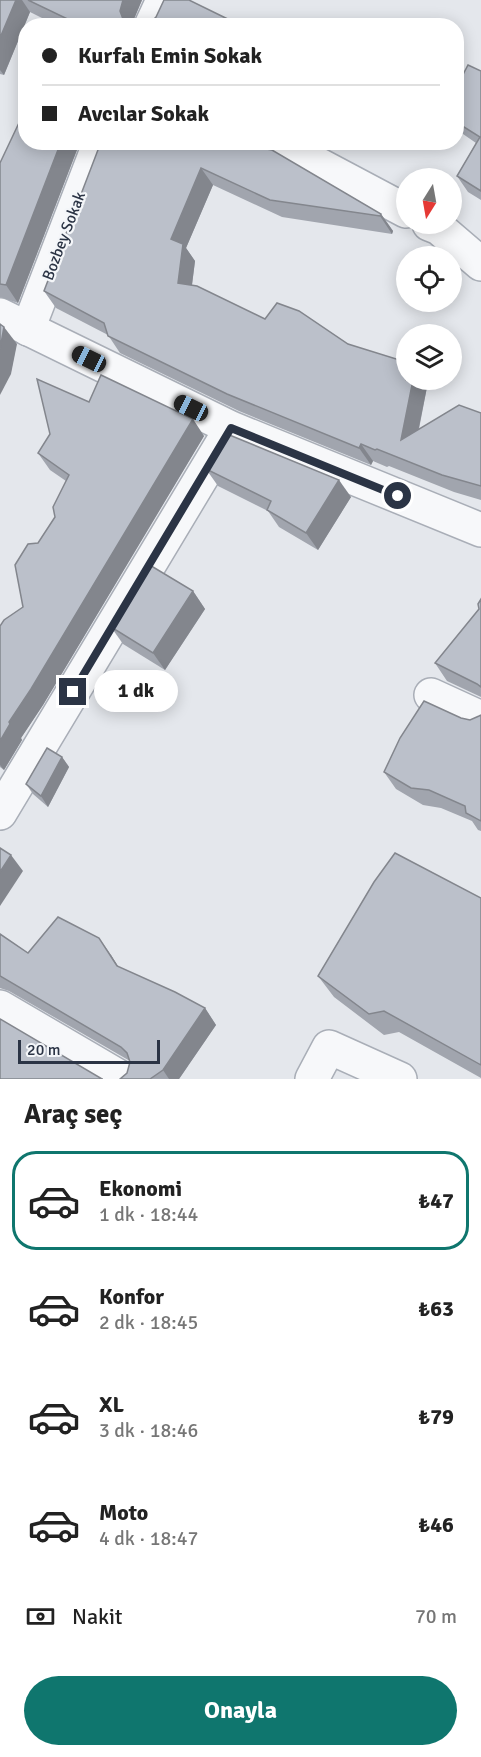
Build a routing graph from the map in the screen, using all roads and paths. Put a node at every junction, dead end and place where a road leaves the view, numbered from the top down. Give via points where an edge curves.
1 (163, 0) edge
2 (155, 18) edge
3 (96, 150) edge
4 (290, 150) edge
5 (396, 206) edge
6 (446, 234) edge
7 (481, 264) edge
8 (14, 322) edge
9 (231, 428) junction
10 (481, 530) edge
11 (431, 695) dead end
12 (481, 718) edge
13 (0, 813) edge
14 (0, 1007) edge
15 (123, 1079) edge
16 (312, 1079) edge
17 (399, 1079) edge

1 - 2 street
3 - 8 street, Bozbey Sokak
4 - 5 street
6 - 7 street
8 - 9 street
9 - 10 street
9 - 13 street
11 - 12 street
14 - 15 street
16 - 17 street via 329,1047

